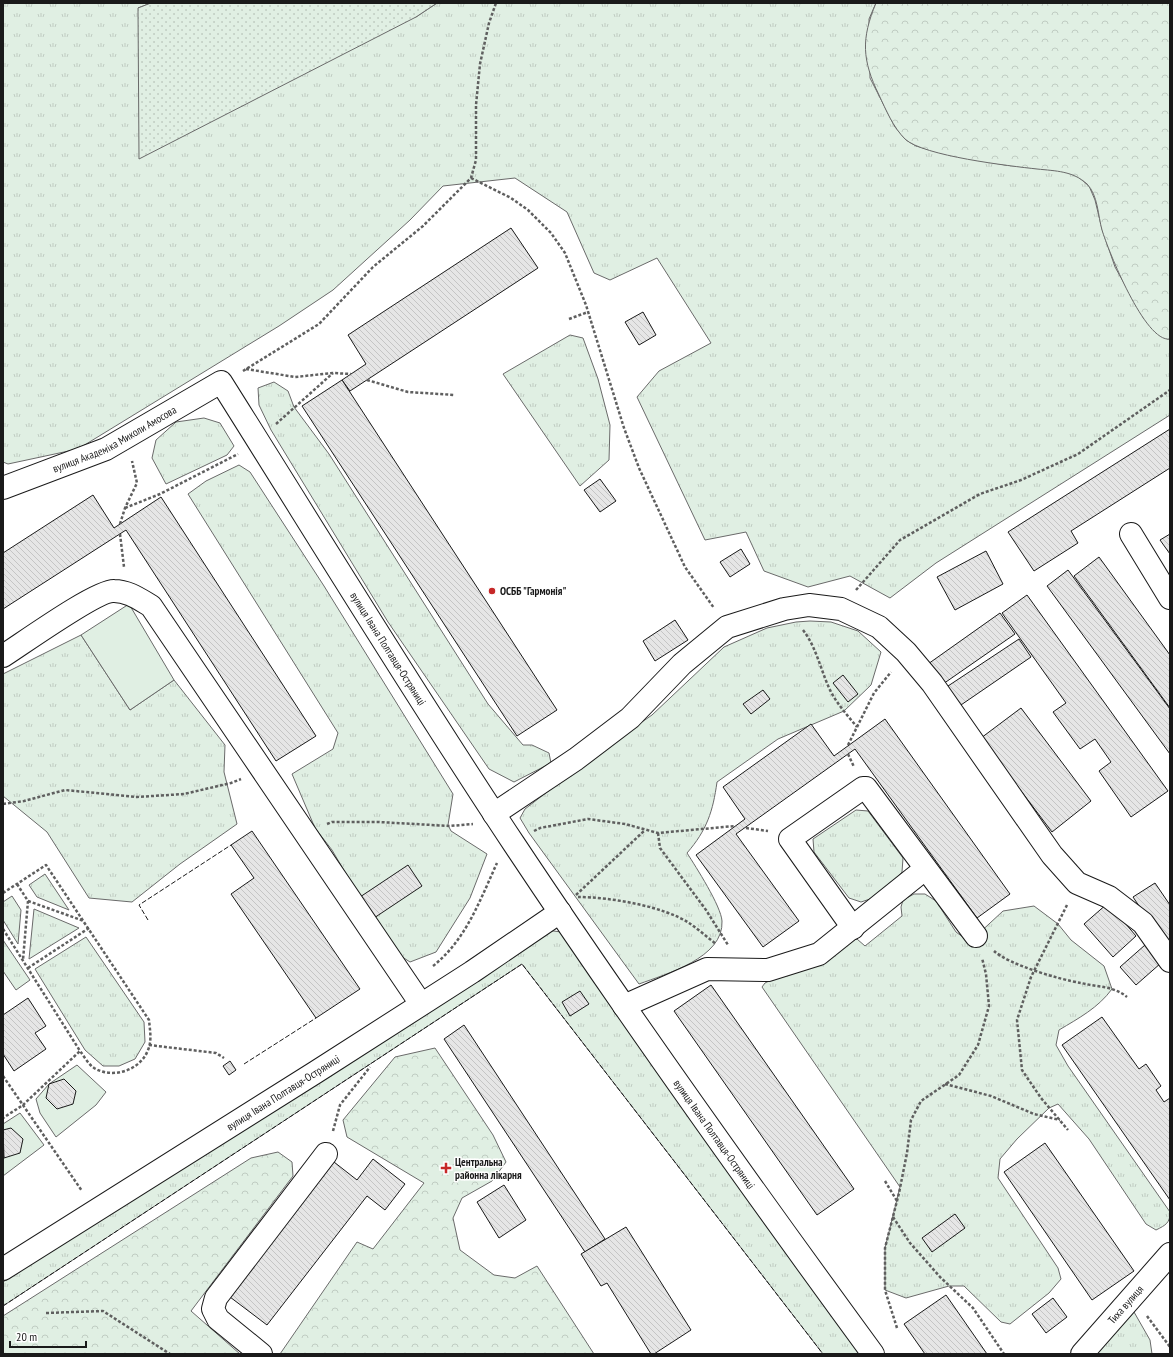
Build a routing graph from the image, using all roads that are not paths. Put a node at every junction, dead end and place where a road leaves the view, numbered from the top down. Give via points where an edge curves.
1 (221, 382) joint
2 (3, 488) edge
3 (1131, 534) dead end
4 (1170, 598) edge
5 (3, 656) edge
6 (494, 814) junction
7 (925, 869) junction
8 (560, 912) junction
9 (853, 928) junction
10 (976, 936) road end
11 (1170, 961) edge
12 (420, 1004) junction
13 (624, 1006) junction
14 (326, 1154) road end
15 (1170, 1254) edge
16 (3, 1269) edge
17 (261, 1354) edge
18 (873, 1354) edge
19 (1082, 1354) edge

1 - 2 street, вулиця Академіка Миколи Амосова via 106,449
1 - 6 street, вулиця Івана Полтавця-Остряниці
3 - 4 street
5 - 12 street via 91,599 113,590 132,594 150,606
6 - 8 street, вулиця Івана Полтавця-Остряниці
6 - 11 street via 576,759 630,718 682,664 727,627 784,609 808,605 840,609 879,627 906,652 932,683 1052,855 1077,883 1109,897 1143,923
7 - 9 street
7 - 9 street via 866,788 792,838 790,842
7 - 10 street
8 - 12 street, вулиця Івана Полтавця-Остряниці
8 - 13 street, вулиця Івана Полтавця-Остряниці
9 - 13 street via 819,954 768,970 707,968
12 - 16 street, вулиця Івана Полтавця-Остряниці
13 - 18 street, вулиця Івана Полтавця-Остряниці
14 - 17 street via 216,1298 213,1309 218,1318
15 - 19 street, Тиха вулиця

